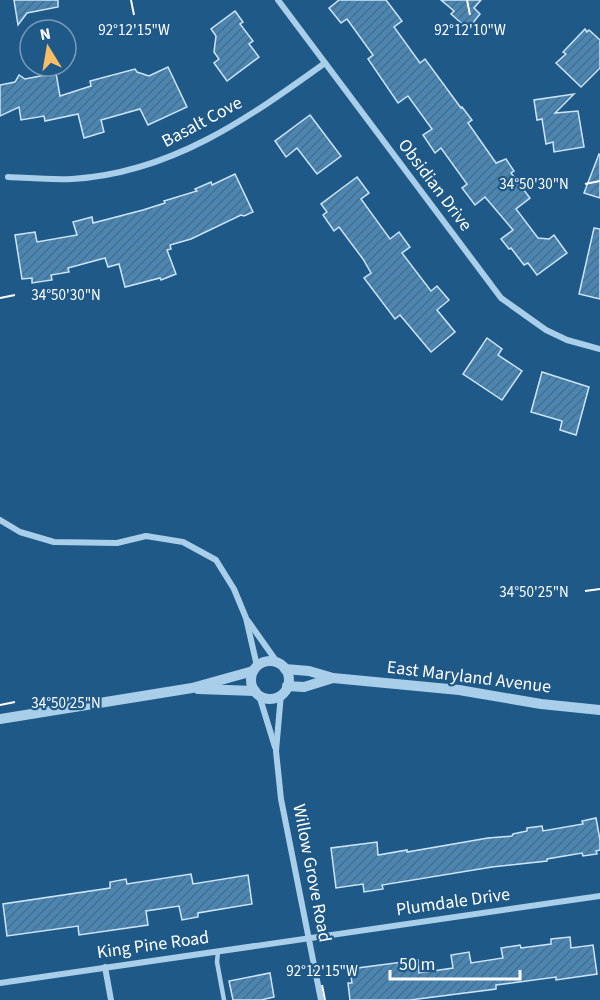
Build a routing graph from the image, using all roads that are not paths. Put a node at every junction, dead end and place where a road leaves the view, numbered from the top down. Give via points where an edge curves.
1 (278, 0) edge
2 (325, 63) junction
3 (8, 177) dead end
4 (600, 349) edge
5 (0, 520) edge
6 (246, 618) junction
7 (281, 665) junction
8 (255, 668) junction
9 (333, 678) junction
10 (192, 688) junction
11 (284, 690) junction
12 (257, 693) junction
13 (600, 710) edge
14 (0, 719) edge
15 (276, 751) junction
16 (600, 896) edge
17 (310, 939) junction
18 (218, 951) junction
19 (105, 967) junction
20 (0, 983) edge
21 (111, 1000) edge
22 (224, 1000) edge
23 (321, 1000) edge

1 - 2 street, Obsidian Drive
2 - 3 street, Basalt Cove via 269,103 176,156 122,172 72,179
2 - 4 street, Obsidian Drive via 501,298 546,330
5 - 6 street via 20,532 54,542 117,543 146,536 183,542 216,560
6 - 7 street
6 - 8 street
7 - 8 street, East Maryland Avenue via 266,661
7 - 9 street, East Maryland Avenue
7 - 11 street via 288,680
8 - 10 street, East Maryland Avenue
8 - 12 street via 251,681
9 - 11 street, East Maryland Avenue
9 - 13 street, East Maryland Avenue via 459,690
10 - 12 street, East Maryland Avenue
10 - 14 street, East Maryland Avenue
11 - 12 street, East Maryland Avenue via 270,698
11 - 15 street, Willow Grove Road
12 - 15 street, Willow Grove Road
15 - 17 street, Willow Grove Road via 281,799
16 - 17 street, Plumdale Drive
17 - 18 street, King Pine Road
17 - 23 street, Willow Grove Road
18 - 19 street, King Pine Road
18 - 22 lane
19 - 20 street, King Pine Road
19 - 21 street

